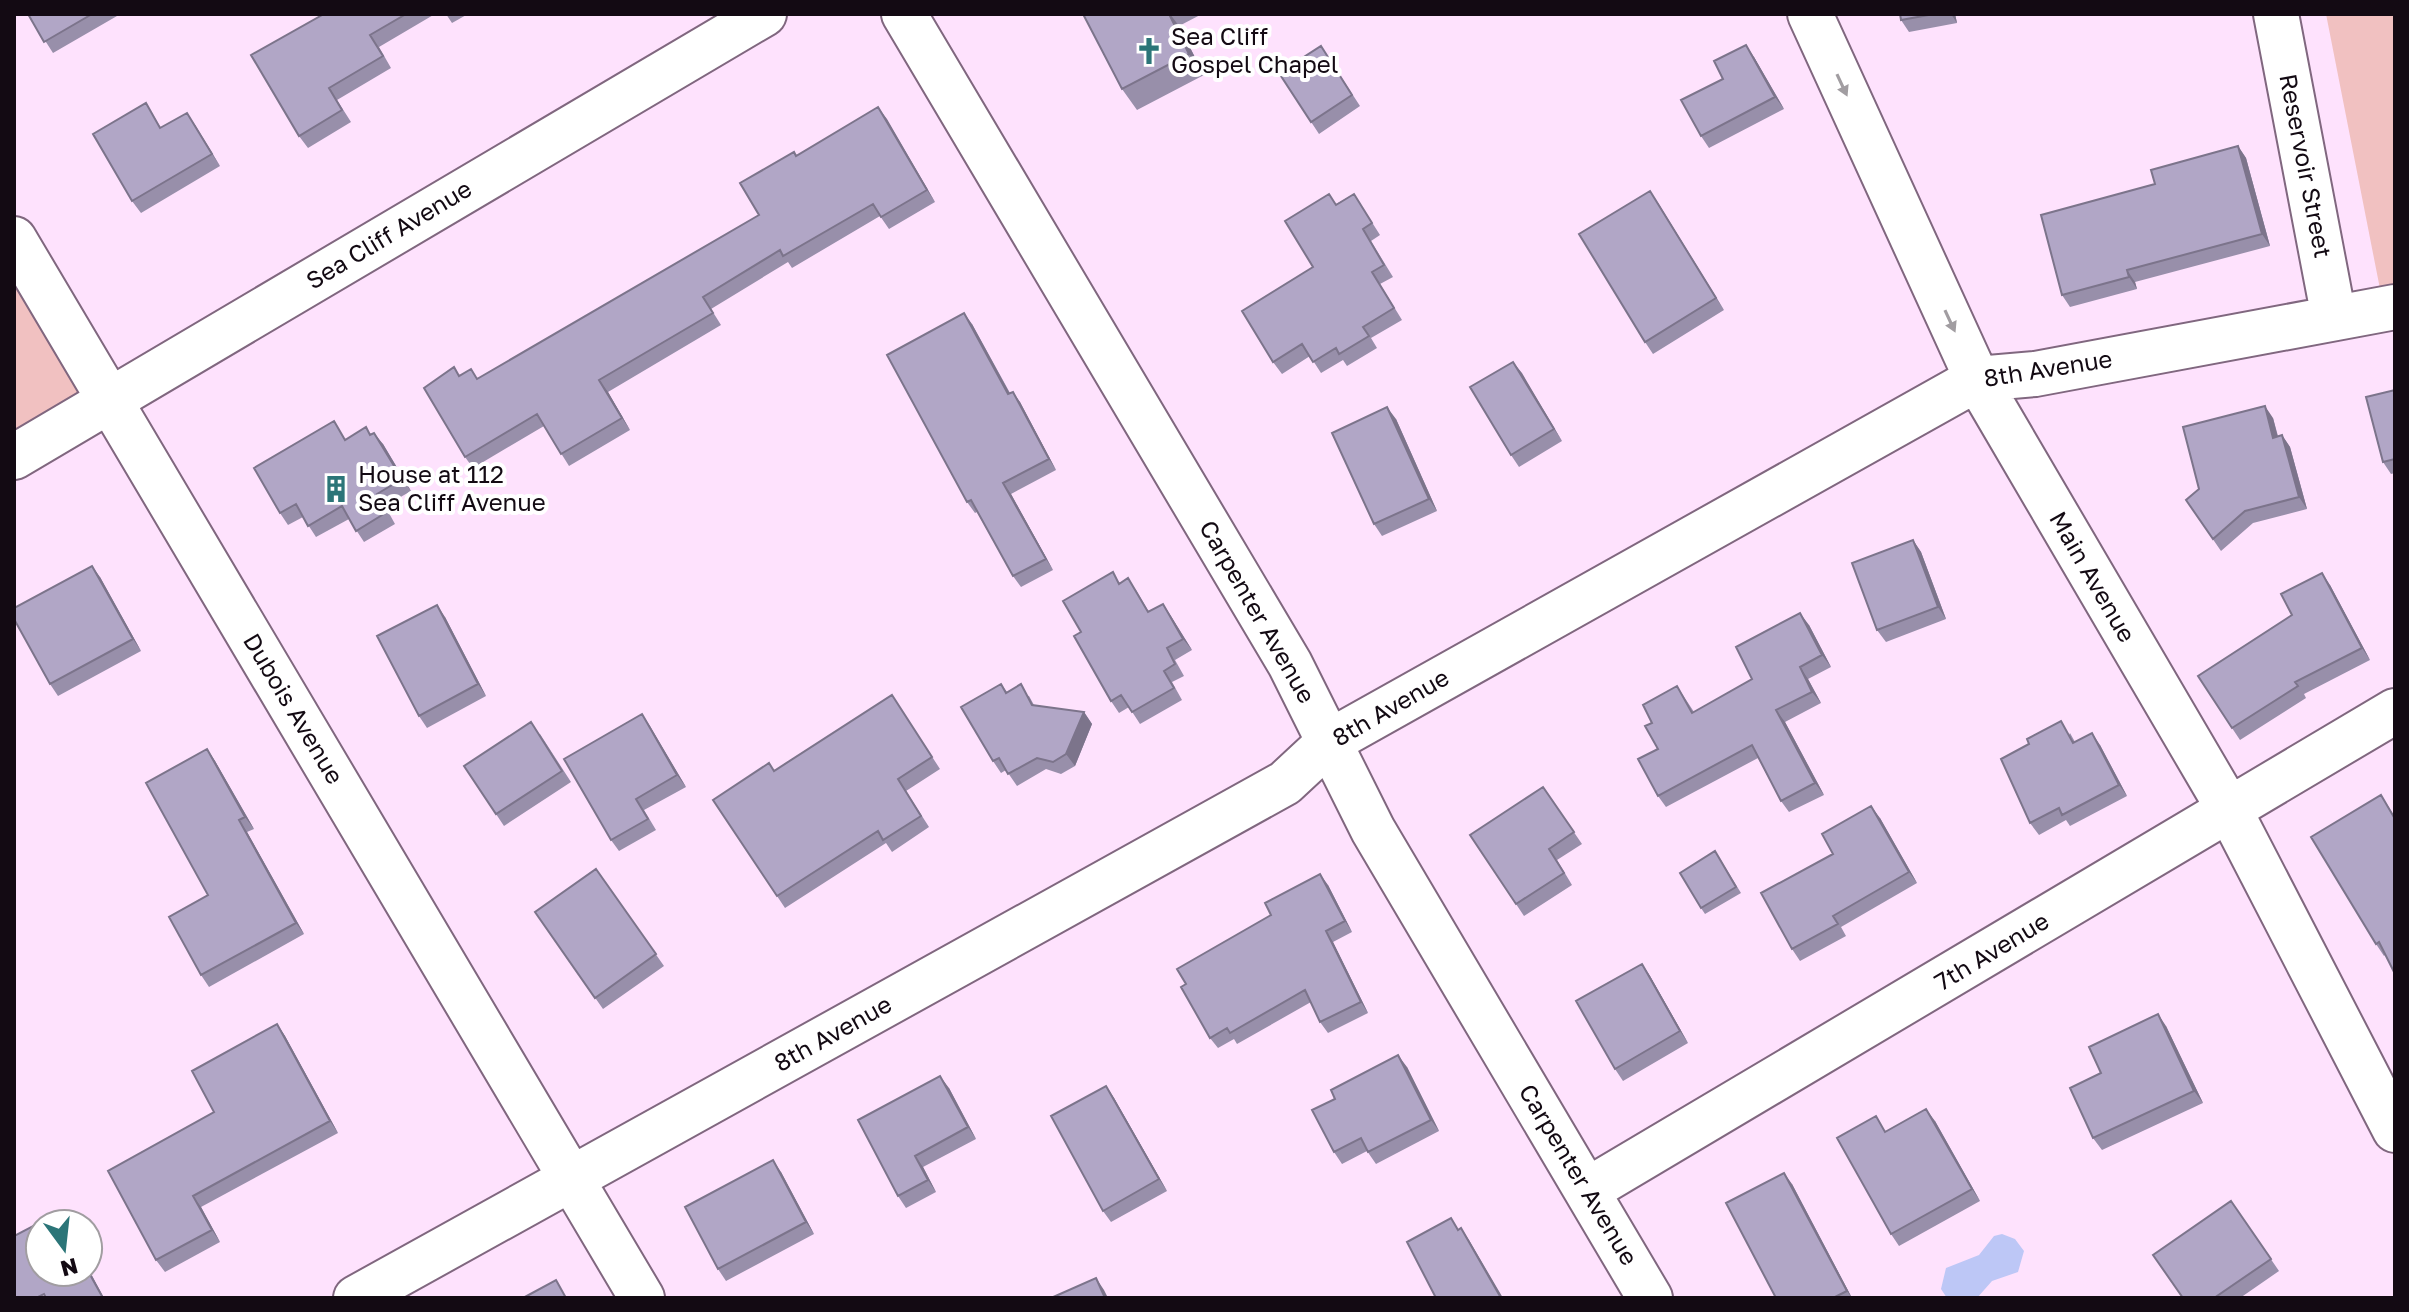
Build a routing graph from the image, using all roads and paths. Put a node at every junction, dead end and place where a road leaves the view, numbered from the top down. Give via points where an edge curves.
1 (764, 14) edge
2 (904, 14) edge
3 (1810, 14) edge
4 (2276, 14) edge
5 (14, 239) edge
6 (2395, 307) edge
7 (2334, 318) junction
8 (1977, 379) junction
9 (109, 401) junction
10 (14, 457) edge
11 (2395, 711) edge
12 (1329, 742) junction
13 (2230, 811) junction
14 (2395, 1130) edge
15 (572, 1178) junction
16 (1588, 1190) junction
17 (356, 1298) edge
18 (642, 1298) edge
19 (1650, 1298) edge

1 - 9 street, Sea Cliff Avenue
2 - 12 street, Carpenter Avenue via 1290,664
3 -> 8 street, Main Avenue
4 - 7 street, Reservoir Street
5 - 9 street, Dubois Avenue
6 - 7 street, 8th Avenue
7 - 8 street, 8th Avenue via 2035,374
8 - 12 street, 8th Avenue
8 - 13 street, Main Avenue
9 - 10 street, Sea Cliff Avenue
9 - 15 street, Dubois Avenue
11 - 13 street, 7th Avenue
12 - 15 street, 8th Avenue via 1285,783
12 - 16 street, Carpenter Avenue via 1373,830
13 - 14 street, Main Avenue
13 - 16 street, 7th Avenue
15 - 17 street, 8th Avenue
15 - 18 street, Dubois Avenue
16 - 19 street, Carpenter Avenue

